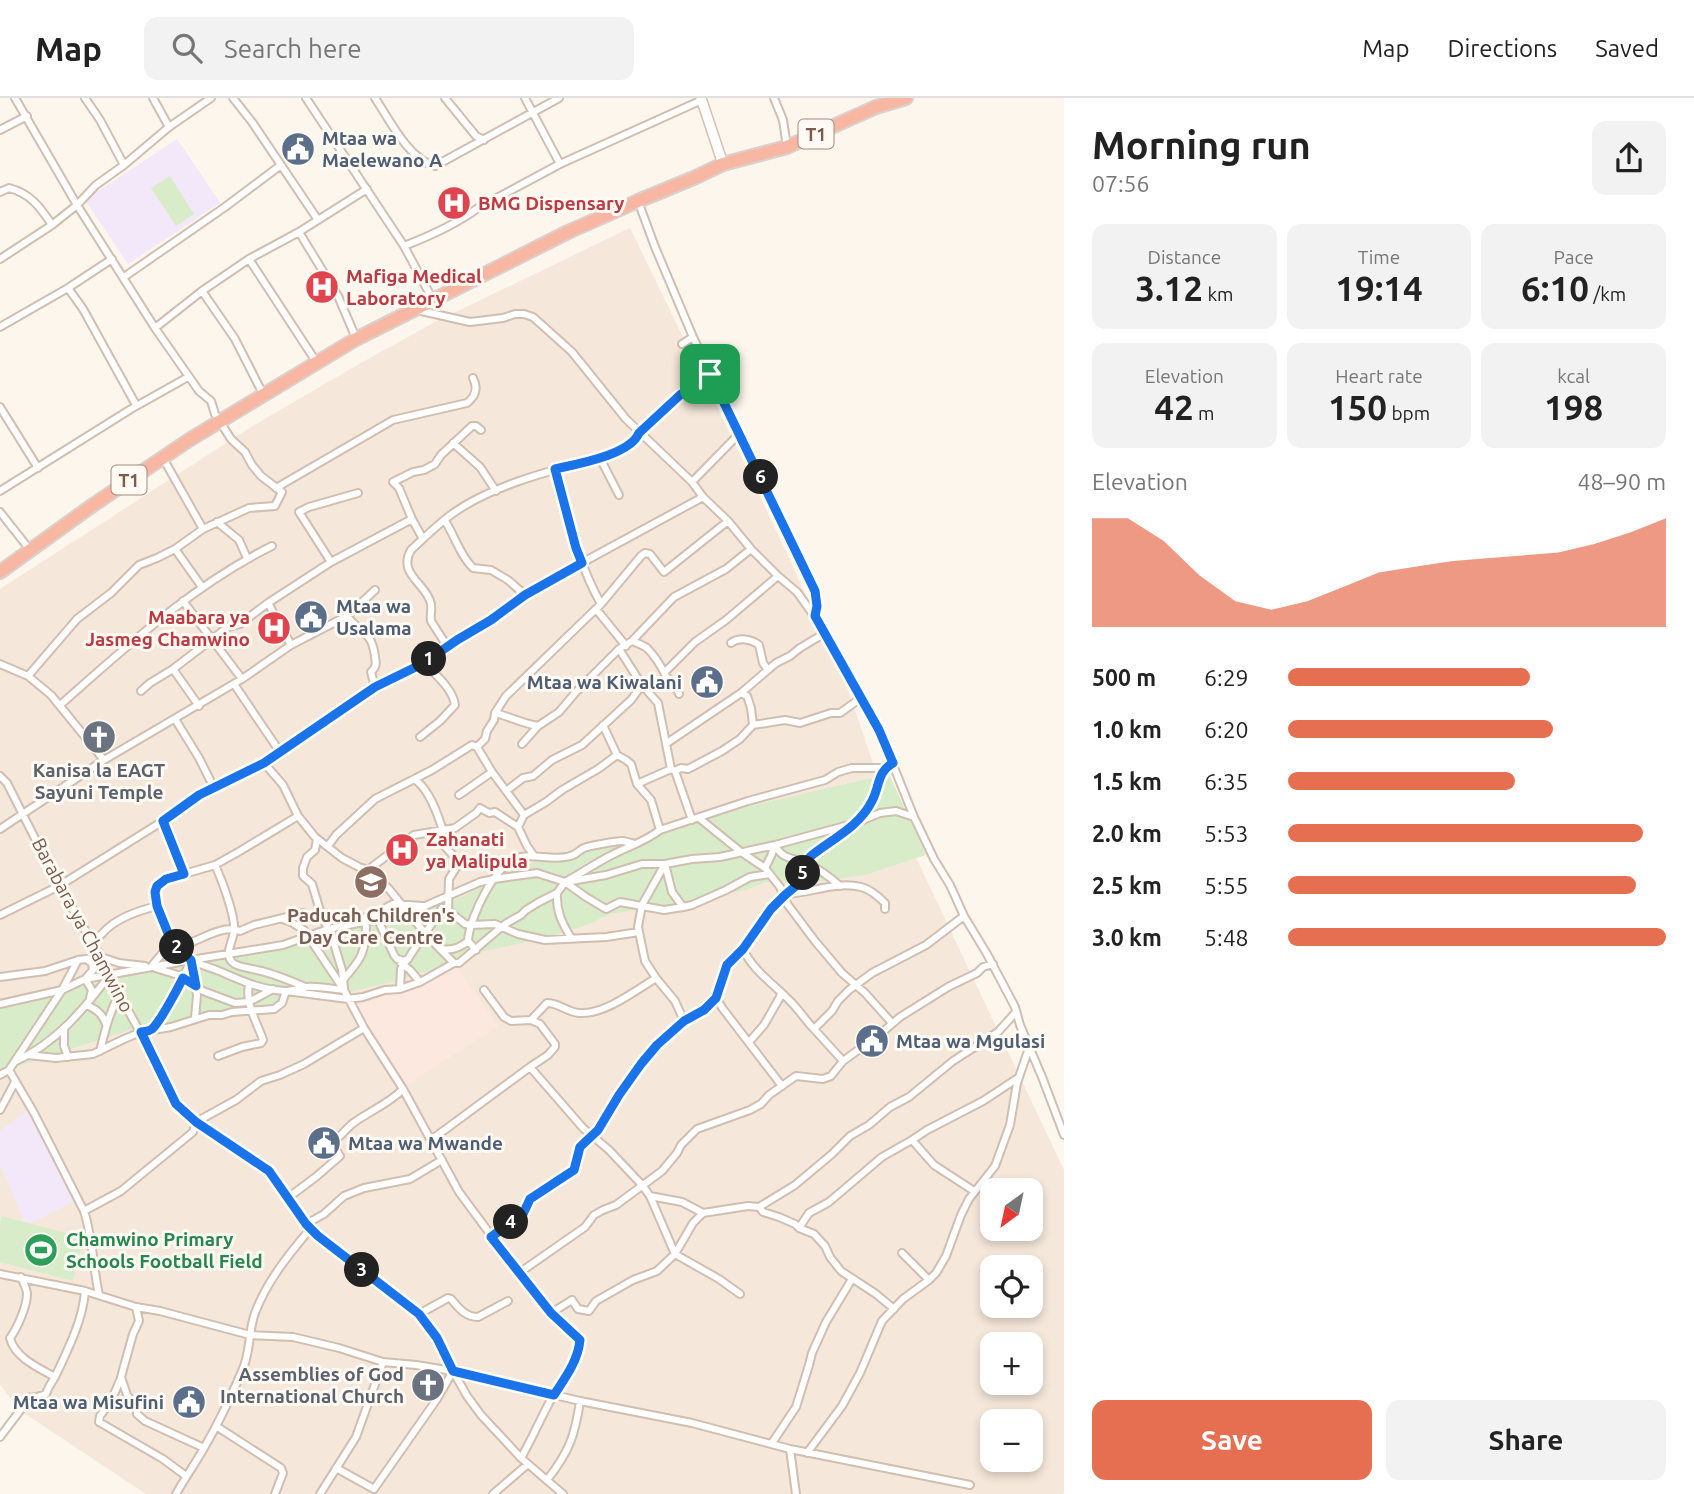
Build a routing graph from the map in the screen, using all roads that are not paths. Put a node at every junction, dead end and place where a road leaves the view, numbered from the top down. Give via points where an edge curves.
1 (15, 98) edge
2 (85, 98) edge
3 (153, 98) edge
4 (211, 98) edge
5 (233, 98) edge
6 (375, 98) edge
7 (445, 98) edge
8 (525, 98) edge
9 (559, 98) edge
10 (774, 98) edge
11 (906, 98) edge
12 (309, 99) edge
13 (702, 99) edge
14 (532, 112) junction
15 (27, 116) junction
16 (169, 127) junction
17 (0, 130) edge
18 (485, 140) junction
19 (787, 147) junction
20 (560, 164) junction
21 (723, 164) junction
22 (124, 165) junction
23 (281, 165) junction
24 (367, 189) junction
25 (0, 192) edge
26 (638, 201) junction
27 (77, 205) junction
28 (318, 220) junction
29 (52, 226) junction
30 (299, 232) junction
31 (404, 246) junction
32 (0, 259) edge
33 (112, 259) junction
34 (249, 259) junction
35 (124, 277) junction
36 (68, 288) junction
37 (202, 291) junction
38 (433, 300) junction
39 (415, 309) junction
40 (0, 327) edge
41 (155, 328) junction
42 (693, 337) junction
43 (356, 339) junction
44 (682, 344) dead end
45 (317, 363) junction
46 (710, 374) junction
47 (188, 377) junction
48 (473, 378) dead end
49 (264, 395) junction
50 (136, 405) junction
51 (0, 407) edge
52 (220, 421) junction
53 (481, 430) dead end
54 (639, 433) junction
55 (740, 433) junction
56 (453, 443) junction
57 (163, 457) junction
58 (600, 458) junction
59 (38, 468) junction
60 (555, 469) junction
61 (692, 482) junction
62 (276, 488) junction
63 (0, 491) edge
64 (496, 491) junction
65 (358, 494) dead end
66 (619, 495) dead end
67 (703, 497) junction
68 (0, 512) edge
69 (412, 519) junction
70 (445, 521) junction
71 (217, 522) junction
72 (728, 522) junction
73 (203, 529) junction
74 (423, 539) junction
75 (272, 546) dead end
76 (175, 548) junction
77 (751, 549) junction
78 (30, 550) junction
79 (247, 558) junction
80 (331, 562) junction
81 (582, 563) junction
82 (0, 572) edge
83 (778, 576) junction
84 (202, 587) junction
85 (375, 590) dead end
86 (525, 595) junction
87 (183, 601) junction
88 (268, 603) junction
89 (598, 606) junction
90 (346, 615) junction
91 (815, 616) junction
92 (825, 633) junction
93 (213, 640) junction
94 (731, 643) dead end
95 (291, 645) junction
96 (447, 646) junction
97 (626, 646) junction
98 (424, 663) junction
99 (0, 664) edge
100 (173, 669) junction
101 (768, 670) junction
102 (666, 671) junction
103 (28, 676) junction
104 (243, 679) junction
105 (234, 684) junction
106 (642, 685) junction
107 (375, 687) junction
108 (141, 691) dead end
109 (741, 693) junction
110 (679, 694) dead end
111 (861, 698) junction
112 (61, 705) junction
113 (199, 706) junction
114 (495, 713) junction
115 (175, 719) junction
116 (603, 725) junction
117 (753, 725) junction
118 (538, 726) junction
119 (420, 737) dead end
120 (667, 743) junction
121 (522, 744) dead end
122 (477, 747) junction
123 (280, 752) junction
124 (617, 755) junction
125 (104, 760) junction
126 (264, 763) junction
127 (893, 763) junction
128 (885, 768) junction
129 (673, 770) junction
130 (492, 772) junction
131 (0, 776) edge
132 (414, 779) junction
133 (637, 784) junction
134 (214, 788) junction
135 (506, 791) junction
136 (459, 795) dead end
137 (23, 814) junction
138 (524, 815) junction
139 (298, 816) junction
140 (914, 817) junction
141 (696, 819) junction
142 (163, 821) junction
143 (856, 823) junction
144 (518, 827) junction
145 (0, 829) edge
146 (660, 830) junction
147 (443, 831) junction
148 (432, 832) junction
149 (317, 839) junction
150 (634, 844) junction
151 (775, 845) junction
152 (328, 846) junction
153 (741, 852) junction
154 (534, 856) junction
155 (806, 862) junction
156 (215, 864) junction
157 (665, 864) junction
158 (546, 867) junction
159 (765, 868) junction
160 (587, 869) junction
161 (368, 870) junction
162 (184, 874) junction
163 (770, 874) junction
164 (593, 877) junction
165 (494, 879) junction
166 (565, 882) junction
167 (59, 886) junction
168 (841, 886) junction
169 (557, 894) junction
170 (785, 895) junction
171 (448, 896) junction
172 (402, 904) junction
173 (642, 905) junction
174 (157, 906) junction
175 (427, 906) junction
176 (683, 907) junction
177 (445, 909) junction
178 (885, 909) dead end
179 (409, 913) junction
180 (303, 914) dead end
181 (0, 915) edge
182 (964, 916) junction
183 (282, 919) junction
184 (378, 919) junction
185 (366, 922) junction
186 (471, 925) junction
187 (344, 926) junction
188 (502, 926) junction
189 (234, 929) junction
190 (328, 929) junction
191 (639, 932) junction
192 (425, 933) junction
193 (308, 936) junction
194 (571, 938) junction
195 (468, 941) junction
196 (92, 942) junction
197 (191, 942) junction
198 (174, 944) junction
199 (440, 949) junction
200 (743, 949) junction
201 (476, 950) junction
202 (184, 953) junction
203 (228, 954) junction
204 (101, 957) junction
205 (86, 959) junction
206 (78, 960) junction
207 (191, 960) junction
208 (178, 962) junction
209 (405, 962) junction
210 (454, 963) junction
211 (993, 964) junction
212 (152, 967) junction
213 (108, 976) junction
214 (0, 977) edge
215 (183, 978) junction
216 (656, 978) junction
217 (85, 979) junction
218 (343, 980) junction
219 (420, 982) junction
220 (249, 985) junction
221 (196, 986) junction
222 (856, 986) junction
223 (304, 987) junction
224 (274, 989) junction
225 (400, 989) junction
226 (62, 990) junction
227 (344, 990) junction
228 (485, 990) dead end
229 (286, 991) junction
230 (781, 993) junction
231 (120, 995) junction
232 (716, 998) junction
233 (348, 999) junction
234 (249, 1002) junction
235 (88, 1003) junction
236 (1, 1006) edge
237 (252, 1011) junction
238 (1016, 1012) junction
239 (195, 1018) junction
240 (531, 1020) junction
241 (684, 1021) junction
242 (892, 1023) junction
243 (106, 1024) junction
244 (364, 1028) junction
245 (64, 1029) junction
246 (814, 1029) junction
247 (145, 1032) junction
248 (29, 1039) junction
249 (749, 1042) junction
250 (1029, 1048) junction
251 (38, 1049) junction
252 (100, 1051) junction
253 (28, 1055) junction
254 (218, 1056) dead end
255 (68, 1057) junction
256 (843, 1060) junction
257 (13, 1062) junction
258 (530, 1066) junction
259 (0, 1069) edge
260 (9, 1070) junction
261 (0, 1075) edge
262 (1018, 1078) junction
263 (15, 1082) junction
264 (782, 1086) junction
265 (403, 1089) junction
266 (0, 1110) edge
267 (196, 1122) junction
268 (1064, 1135) edge
269 (592, 1137) junction
270 (431, 1140) junction
271 (912, 1140) junction
272 (442, 1160) junction
273 (642, 1185) junction
274 (974, 1191) junction
275 (650, 1196) junction
276 (289, 1197) junction
277 (759, 1207) junction
278 (84, 1211) junction
279 (703, 1213) junction
280 (309, 1226) junction
281 (799, 1228) junction
282 (491, 1237) junction
283 (902, 1253) dead end
284 (675, 1254) junction
285 (519, 1273) junction
286 (0, 1274) edge
287 (21, 1277) junction
288 (852, 1279) junction
289 (929, 1280) junction
290 (85, 1291) junction
291 (740, 1294) dead end
292 (99, 1295) junction
293 (509, 1301) dead end
294 (136, 1307) junction
295 (894, 1309) junction
296 (551, 1313) junction
297 (419, 1314) junction
298 (250, 1335) junction
299 (383, 1362) junction
300 (453, 1371) junction
301 (55, 1377) junction
302 (121, 1377) junction
303 (114, 1393) junction
304 (127, 1395) junction
305 (554, 1395) junction
306 (580, 1401) junction
307 (216, 1426) junction
308 (0, 1437) edge
309 (772, 1443) junction
310 (204, 1448) junction
311 (790, 1449) junction
312 (807, 1453) junction
313 (521, 1458) junction
314 (527, 1464) junction
315 (336, 1468) junction
316 (186, 1476) junction
317 (547, 1480) junction
318 (970, 1485) dead end
319 (176, 1494) edge
320 (275, 1494) edge
321 (320, 1494) edge
322 (493, 1494) edge
323 (563, 1494) edge
324 (796, 1494) edge

1 - 15 street
2 - 22 street
3 - 16 street
4 - 16 street
5 - 23 street
6 - 18 street via 400,136 427,164 435,166
7 - 18 street via 476,136
8 - 14 street
9 - 14 street
10 - 19 street
11 - 19 highway, T1
12 - 24 street
13 - 20 street
13 - 21 street
14 - 18 street
14 - 20 street
15 - 17 street
15 - 27 street
16 - 22 street
19 - 21 highway, T1
20 - 31 street via 432,236
21 - 26 highway, T1
22 - 27 street
23 - 28 street
23 - 35 street
24 - 28 street
24 - 31 street
25 - 29 street via 19,190 41,208
26 - 38 highway, T1
26 - 42 street
27 - 29 street
27 - 33 street
28 - 30 street
29 - 32 street
30 - 34 street
30 - 43 street via 338,296
31 - 38 street
33 - 35 street
33 - 36 street
34 - 37 street
34 - 45 street
35 - 41 street
36 - 40 street
36 - 50 street
37 - 41 street
37 - 49 street via 235,339
38 - 39 highway, T1
39 - 43 highway, T1
39 - 54 street via 470,322 516,314 533,317 572,352
41 - 47 street
42 - 44 street
42 - 46 street
43 - 45 highway, T1
45 - 49 highway, T1
46 - 54 street
46 - 55 street
47 - 50 street
47 - 52 street via 211,401
48 - 62 street via 477,387 467,403 393,420
49 - 52 highway, T1
50 - 59 street
51 - 59 street
52 - 57 highway, T1
52 - 62 street via 261,476
53 - 56 street via 472,426
54 - 58 street via 632,443
54 - 61 street
55 - 61 street
55 - 91 street via 815,591
56 - 64 street via 480,467
56 - 69 street via 435,464 393,482
57 - 73 street
57 - 78 highway, T1
58 - 60 street
58 - 66 street
59 - 63 street
60 - 64 street
60 - 81 street
61 - 67 street
62 - 71 street via 282,492 275,506 249,508
64 - 70 street
65 - 80 street via 299,512
67 - 72 street
67 - 81 street
68 - 78 street
69 - 74 street
69 - 80 street
70 - 74 street
70 - 86 street via 473,568 491,570
71 - 73 street
71 - 79 street via 239,540
72 - 77 street
72 - 89 street via 664,572 645,553
73 - 76 street
74 - 96 street via 411,550 407,562 412,578 432,605 431,621
75 - 79 street
76 - 84 street
76 - 103 street via 139,565 77,619
77 - 83 street
77 - 97 street via 726,569 674,597
78 - 82 highway, T1
79 - 84 street
80 - 88 street
81 - 86 street
81 - 89 street
83 - 91 street
83 - 102 street
84 - 87 street
85 - 90 street
86 - 96 street
87 - 93 street
87 - 112 street
88 - 93 street
88 - 95 street
89 - 97 street
89 - 114 street via 506,696
90 - 95 street
90 - 107 street via 374,647 376,665 371,672
91 - 92 street
92 - 101 street
92 - 111 street
93 - 100 street
93 - 104 street
94 - 101 street via 743,639 759,645
95 - 104 street
96 - 98 street
97 - 102 street via 646,647
97 - 106 street
97 - 118 street via 559,712
98 - 107 street
98 - 119 street via 441,680 455,705
99 - 103 street
100 - 108 street
100 - 113 street
101 - 109 street
102 - 110 street
103 - 112 street
104 - 105 street
105 - 113 street
105 - 123 street
106 - 116 street
106 - 120 street via 658,703
107 - 123 street
109 - 117 street via 747,696
109 - 120 street
111 - 117 street via 840,713 800,723 785,720
111 - 127 street
112 - 125 street
113 - 115 street
114 - 118 street
114 - 122 street
115 - 125 street
115 - 134 street
116 - 124 street
116 - 135 street via 582,745
117 - 129 street via 722,751 688,769
118 - 121 street
120 - 129 street
122 - 130 street
122 - 132 street via 472,745
123 - 126 street
124 - 133 street via 631,764
124 - 138 street
125 - 137 street
126 - 134 street
126 - 139 street via 283,785
127 - 128 street
127 - 140 street
128 - 141 street via 852,768
128 - 143 street via 872,802
129 - 133 street
129 - 141 street
130 - 135 street
130 - 136 street
131 - 137 street, Barabara ya Chamwino
132 - 147 street via 438,812
132 - 152 street via 375,799
133 - 146 street via 651,800
134 - 142 street
135 - 138 street
137 - 145 street
137 - 167 street, Barabara ya Chamwino
138 - 144 street
139 - 149 street
139 - 156 street
140 - 143 street via 887,811
140 - 182 street
141 - 146 street
141 - 153 street
142 - 162 street
142 - 167 street
143 - 151 street
143 - 155 street
144 - 147 street via 480,808 455,828
144 - 154 street
146 - 150 street
147 - 148 street
148 - 161 street via 414,835
148 - 171 street via 458,861 449,879
149 - 152 street
149 - 190 street via 303,876 312,884
150 - 158 street via 621,841 583,848
150 - 160 street
151 - 153 street
151 - 155 street via 790,859
151 - 159 street
152 - 161 street
153 - 157 street
153 - 159 street
154 - 158 street
154 - 165 street via 514,859
155 - 168 street
155 - 170 street via 801,879
156 - 162 street
156 - 189 street
157 - 164 street via 642,864
157 - 173 street
157 - 176 street via 672,892
158 - 165 street via 537,873
158 - 166 street
159 - 163 street
160 - 164 street
160 - 166 street
161 - 172 street
162 - 174 street via 157,886
163 - 170 street
163 - 176 street via 750,877
164 - 166 street
165 - 171 street
165 - 186 street
166 - 169 street
166 - 173 street via 606,909 620,902
167 - 181 street
167 - 196 street, Barabara ya Chamwino
168 - 170 street
168 - 178 street via 863,887 878,896
169 - 188 street
169 - 194 street via 556,908
170 - 200 street
170 - 222 street via 815,941
171 - 175 street
171 - 177 street
172 - 175 street
172 - 179 street
172 - 187 street
173 - 176 street via 664,910
173 - 191 street
174 - 196 street via 128,915
174 - 198 street
175 - 177 street
175 - 179 street
177 - 186 street
177 - 192 street
179 - 184 street
179 - 192 street
180 - 183 street
182 - 211 street
182 - 222 street via 926,945
183 - 189 street
183 - 193 street
184 - 185 street
184 - 209 street via 397,959
185 - 187 street
185 - 218 street via 362,955
186 - 188 street
186 - 195 street
187 - 190 street
188 - 194 street via 545,940
188 - 201 street
189 - 197 street
189 - 203 street
190 - 193 street
190 - 218 street
191 - 194 street
191 - 216 street via 645,961
192 - 199 street
192 - 209 street
193 - 203 street
193 - 227 street
195 - 199 street via 453,950
195 - 201 street
196 - 204 street, Barabara ya Chamwino
197 - 198 street
197 - 202 street
198 - 202 street
198 - 212 street
199 - 210 street
200 - 230 street
200 - 232 street via 727,965
201 - 210 street
202 - 207 street
202 - 208 street
203 - 207 street
203 - 223 street via 234,964
204 - 205 street
204 - 212 street
204 - 213 street, Barabara ya Chamwino
205 - 206 street
205 - 217 street via 93,970
206 - 214 street via 45,971
206 - 226 street
207 - 208 street
207 - 215 street
207 - 220 street
207 - 221 street
208 - 212 street
209 - 219 street
209 - 225 street
210 - 219 street
211 - 238 street
211 - 242 street
212 - 213 street
212 - 215 street
213 - 217 street
213 - 231 street, Barabara ya Chamwino
213 - 235 street
215 - 221 street
215 - 247 street via 155,1027
216 - 240 street via 599,1012 578,1013 547,1003
216 - 241 street
217 - 226 street
217 - 235 street via 92,990
218 - 227 street
219 - 225 street
220 - 224 street
220 - 234 street
221 - 234 street via 236,1003
221 - 239 street
222 - 242 street
222 - 246 street
223 - 227 street
223 - 229 street
224 - 229 street
224 - 234 street
225 - 233 street
226 - 236 street
226 - 248 street
227 - 233 street
228 - 240 street via 504,1017
229 - 233 street
229 - 237 street via 274,1009
230 - 246 street
230 - 249 street via 764,1026
231 - 243 street
231 - 247 street, Barabara ya Chamwino
232 - 241 street
232 - 249 street
233 - 244 street
234 - 237 street
235 - 243 street
235 - 245 street
237 - 239 street
237 - 254 street via 261,1043
238 - 250 street
238 - 277 street via 998,1032 850,1136 795,1185
239 - 247 street
240 - 258 street via 540,1024 555,1046
241 - 269 street via 641,1064
242 - 256 street
243 - 252 street
244 - 265 street
244 - 267 street
245 - 251 street
245 - 255 street
246 - 256 street
247 - 252 street
247 - 267 street, Barabara ya Chamwino via 176,1104
248 - 251 street
248 - 257 street
249 - 264 street
250 - 262 street
250 - 268 street
251 - 253 street
252 - 255 street
253 - 255 street
253 - 257 street
256 - 264 street via 831,1076 796,1076
257 - 260 street
258 - 269 street
258 - 270 street
259 - 260 street
260 - 261 street
260 - 263 street
262 - 271 street
262 - 274 street via 1010,1125 995,1166
263 - 266 street
263 - 278 street
264 - 273 street via 750,1110 697,1129 662,1171
265 - 270 street
265 - 276 street via 332,1143 340,1156
267 - 276 street, Barabara ya Chamwino via 269,1171
267 - 278 street via 193,1132 121,1191
269 - 273 street
269 - 282 street via 580,1147 574,1170 530,1199 523,1214
270 - 272 street
271 - 274 street via 934,1165
271 - 281 street via 809,1213
272 - 280 street via 410,1179 344,1196
272 - 282 street
273 - 275 street
273 - 285 street via 594,1215 585,1227
274 - 289 street via 946,1255
275 - 279 street via 682,1202
275 - 284 street
276 - 280 street, Barabara ya Chamwino
277 - 279 street
277 - 281 street
278 - 292 street
279 - 284 street
280 - 297 street, Barabara ya Chamwino
280 - 298 street via 281,1263 255,1312
281 - 288 street via 814,1234
282 - 285 street
283 - 289 street
284 - 291 street
284 - 296 street via 657,1271 596,1301 589,1311 578,1309 572,1300
285 - 296 street
286 - 287 street
287 - 290 street
287 - 301 street via 27,1294 10,1338 12,1345
288 - 295 street
288 - 309 street via 812,1353 796,1407
289 - 295 street
290 - 292 street
290 - 301 street via 80,1317
292 - 294 street
293 - 297 street via 472,1317 448,1298
294 - 298 street
294 - 302 street via 139,1321
295 - 312 street via 883,1321 842,1406
296 - 305 street via 580,1343
297 - 300 street, Barabara ya Chamwino
298 - 299 street via 293,1338
298 - 307 street via 243,1369
299 - 300 street
299 - 315 street via 356,1437
300 - 305 street
300 - 313 street, Barabara ya Chamwino via 481,1415
300 - 315 street via 374,1489
301 - 308 street via 46,1394 26,1398
302 - 303 street
302 - 304 street
303 - 304 street
303 - 316 street via 99,1422
304 - 310 street via 145,1421
305 - 306 street
305 - 313 street
306 - 309 street
306 - 317 street via 569,1447
307 - 310 street
307 - 320 street via 281,1468
309 - 311 street
310 - 316 street
311 - 312 street
311 - 324 street
312 - 318 street
313 - 314 street, Barabara ya Chamwino
314 - 317 street, Barabara ya Chamwino
314 - 322 street
315 - 321 street
316 - 319 street
317 - 323 street, Barabara ya Chamwino

